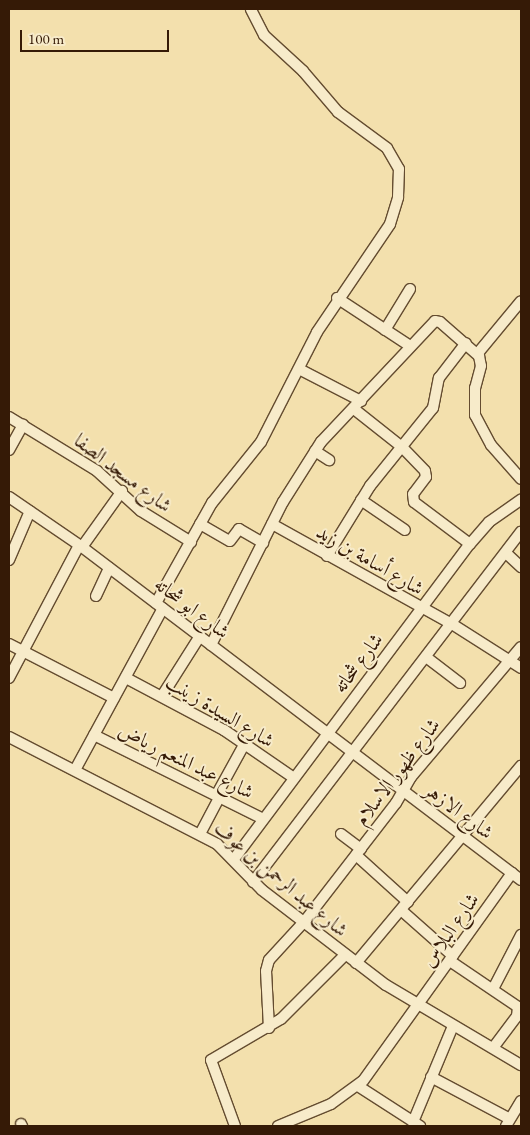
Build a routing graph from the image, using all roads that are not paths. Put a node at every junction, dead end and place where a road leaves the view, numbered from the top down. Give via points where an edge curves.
1 (252, 9) edge
2 (410, 289) dead end
3 (337, 298) junction
4 (521, 301) edge
5 (385, 330) junction
6 (466, 343) junction
7 (410, 346) junction
8 (478, 353) junction
9 (299, 369) junction
10 (358, 405) junction
11 (9, 417) edge
12 (23, 425) junction
13 (402, 447) junction
14 (9, 450) edge
15 (315, 451) junction
16 (329, 460) dead end
17 (521, 480) edge
18 (122, 492) junction
19 (9, 497) edge
20 (361, 500) junction
21 (521, 500) edge
22 (30, 511) junction
23 (200, 524) junction
24 (272, 524) junction
25 (404, 530) dead end
26 (521, 532) edge
27 (191, 542) junction
28 (263, 543) junction
29 (470, 544) junction
30 (80, 546) junction
31 (506, 553) junction
32 (327, 556) junction
33 (9, 560) edge
34 (521, 566) edge
35 (109, 568) junction
36 (96, 596) dead end
37 (160, 606) junction
38 (421, 610) junction
39 (452, 624) junction
40 (200, 636) junction
41 (9, 644) edge
42 (211, 645) junction
43 (521, 647) edge
44 (23, 652) junction
45 (426, 657) junction
46 (510, 660) junction
47 (521, 668) edge
48 (9, 678) edge
49 (126, 678) junction
50 (460, 683) dead end
51 (162, 696) junction
52 (114, 698) junction
53 (328, 732) junction
54 (94, 735) junction
55 (9, 738) edge
56 (245, 743) junction
57 (352, 751) junction
58 (521, 766) edge
59 (75, 770) junction
60 (294, 778) junction
61 (403, 791) junction
62 (219, 795) junction
63 (263, 819) junction
64 (200, 834) junction
65 (341, 834) dead end
66 (463, 837) junction
67 (358, 852) junction
68 (234, 859) junction
69 (512, 873) junction
70 (521, 880) edge
71 (253, 882) junction
72 (405, 906) junction
73 (304, 922) junction
74 (521, 935) edge
75 (345, 954) junction
76 (451, 959) junction
77 (356, 963) junction
78 (493, 989) junction
79 (416, 1006) junction
80 (453, 1026) junction
81 (268, 1028) junction
82 (494, 1047) junction
83 (521, 1065) edge
84 (431, 1077) junction
85 (358, 1086) junction
86 (521, 1101) edge
87 (508, 1123) edge
88 (417, 1124) edge
89 (235, 1126) edge
90 (278, 1126) edge

1 - 3 street via 264,35 303,71 338,112 387,148 399,169 398,197 390,224
2 - 5 street
3 - 5 street
3 - 9 street
4 - 8 street
5 - 7 street
6 - 7 street via 440,322 434,322
6 - 8 street
6 - 13 street via 439,378 433,408
7 - 10 street
8 - 17 street via 481,366 475,388 475,415 491,445
9 - 10 street
9 - 23 street via 261,442 223,488
10 - 13 street
10 - 15 street via 336,423
11 - 12 street, شارع مسجد الصفا
12 - 14 street
12 - 18 street, شارع مسجد الصفا via 98,471
13 - 20 street
13 - 29 street via 427,474 413,494 414,502
15 - 16 street
15 - 24 street
18 - 27 street, شارع مسجد الصفا via 141,511
18 - 30 street
19 - 22 street, شارع ابو شحاته
20 - 25 street
20 - 32 street
21 - 29 street, شارع شحاته via 489,522
22 - 30 street, شارع ابو شحاته
22 - 33 street
23 - 27 street
23 - 28 street via 230,541 239,529
24 - 28 street
24 - 32 street, شارع أسامة بن زيد
26 - 31 street
27 - 37 street
28 - 42 street
29 - 38 street, شارع شحاته
30 - 35 street, شارع ابو شحاته
30 - 44 street
31 - 34 street
31 - 39 street
32 - 38 street, شارع أسامة بن زيد
35 - 36 street
35 - 37 street, شارع ابو شحاته
37 - 40 street, شارع ابو شحاته
37 - 49 street
38 - 39 street, شارع أسامة بن زيد
38 - 53 street, شارع شحاته
39 - 45 street
39 - 46 street, شارع أسامة بن زيد
40 - 42 street, شارع ابو شحاته
40 - 51 street
41 - 44 street
42 - 53 street, شارع ابو شحاته
43 - 46 street, شارع ظهور الاسلام
44 - 48 street
44 - 52 street
45 - 50 street
45 - 57 street
46 - 47 street, شارع أسامة بن زيد
46 - 61 street, شارع ظهور الاسلام via 411,777
49 - 51 street, شارع السيدة زينب
49 - 52 street
51 - 56 street, شارع السيدة زينب
52 - 54 street
53 - 57 street, شارع ابو شحاته
53 - 60 street, شارع شحاته
54 - 59 street
54 - 62 street, شارع عبد المنعم رياض
55 - 59 street, شارع عبد الرحمن بن عوف
56 - 60 street, شارع السيدة زينب
56 - 62 street
57 - 61 street, شارع الازهر
57 - 71 street
58 - 66 street
59 - 64 street, شارع عبد الرحمن بن عوف
60 - 63 street, شارع شحاته
61 - 66 street, شارع الازهر
61 - 67 street, شارع ظهور الاسلام
62 - 63 street, شارع عبد المنعم رياض
62 - 64 street
63 - 68 street, شارع شحاته
64 - 68 street, شارع عبد الرحمن بن عوف
65 - 67 street
66 - 69 street, شارع الازهر
66 - 72 street
67 - 72 street
67 - 73 street, شارع ظهور الاسلام
68 - 71 street, شارع عبد الرحمن بن عوف
69 - 70 street, شارع الازهر
69 - 76 street, شارع البلاس
71 - 73 street, شارع عبد الرحمن بن عوف
72 - 76 street
72 - 77 street
73 - 75 street, شارع عبد الرحمن بن عوف
73 - 81 street, شارع ظهور الاسلام via 267,966
74 - 78 street
75 - 77 street, شارع عبد الرحمن بن عوف
75 - 81 street via 293,1010
76 - 78 street
76 - 79 street, شارع البلاس
77 - 79 street, شارع عبد الرحمن بن عوف
78 - 82 street via 517,1005 519,1010
79 - 80 street
79 - 85 street, شارع البلاس
80 - 82 street
80 - 84 street
81 - 89 street via 211,1060
82 - 83 street
84 - 87 street
84 - 88 street
85 - 88 street
85 - 90 street via 331,1104
86 - 87 street

